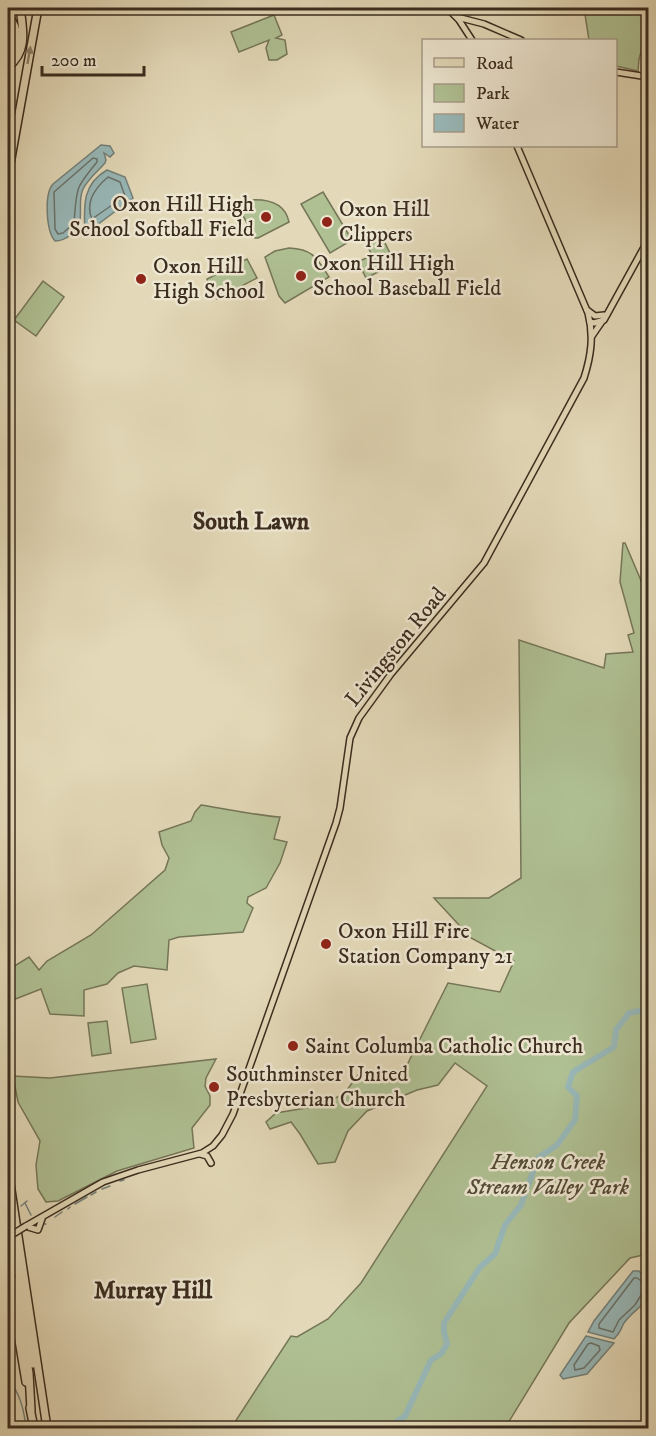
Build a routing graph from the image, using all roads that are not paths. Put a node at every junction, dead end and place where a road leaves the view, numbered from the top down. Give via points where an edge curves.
1 (20, 8) edge
2 (38, 8) edge
3 (447, 8) edge
4 (8, 16) edge
5 (457, 17) junction
6 (480, 24) junction
7 (467, 31) junction
8 (471, 39) edge
9 (518, 39) edge
10 (8, 59) edge
11 (8, 67) edge
12 (617, 72) edge
13 (648, 77) edge
14 (517, 147) edge
15 (8, 175) edge
16 (648, 240) edge
17 (587, 310) junction
18 (605, 316) junction
19 (590, 322) junction
20 (592, 336) junction
21 (200, 1154) junction
22 (211, 1163) dead end
23 (8, 1170) edge
24 (8, 1207) edge
25 (10, 1237) edge
26 (8, 1275) edge
27 (31, 1410) junction
28 (34, 1428) edge
29 (47, 1428) edge

1 - 11 highway via 23,45
15 -> 2 highway
3 - 5 main road
4 - 10 highway via 17,35 15,49
5 - 6 main road
5 - 7 main road
6 - 7 main road
6 - 9 main road
7 - 8 main road
12 - 13 main road
14 - 17 main road, Livingston Road
16 - 18 main road
17 - 18 main road
17 - 19 main road, Livingston Road
18 - 19 main road
18 - 20 main road
19 - 20 main road, Livingston Road
20 - 21 main road, Livingston Road via 584,378 491,553 359,718 350,742 338,818 233,1114 213,1146
21 - 22 main road
21 - 25 main road, Livingston Road, bridge via 114,1177
23 - 29 highway
24 - 25 highway
25 - 27 highway
25 - 29 highway
26 - 27 highway
27 - 28 highway

